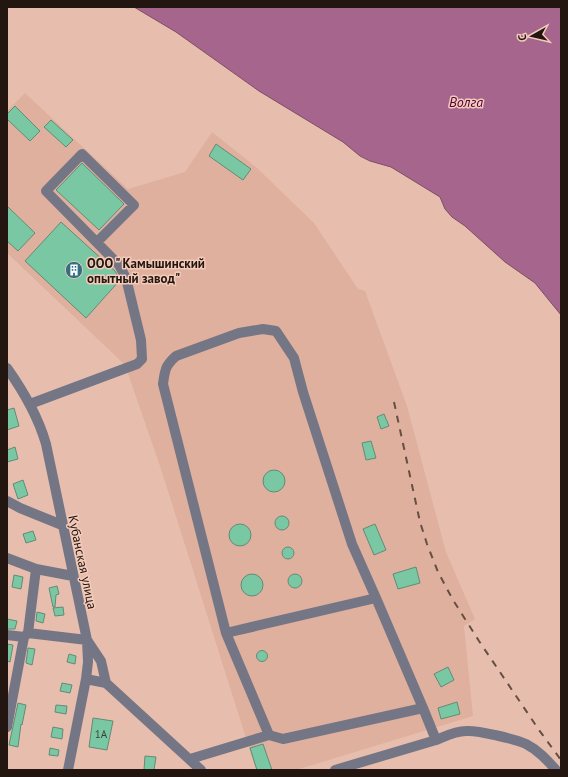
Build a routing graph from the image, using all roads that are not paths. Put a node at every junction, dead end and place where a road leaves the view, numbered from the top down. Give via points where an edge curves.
1 (97, 242) junction
2 (7, 368) edge
3 (30, 404) junction
4 (7, 501) edge
5 (62, 525) junction
6 (7, 558) edge
7 (36, 569) junction
8 (73, 576) junction
9 (376, 598) junction
10 (226, 633) junction
11 (7, 635) edge
12 (26, 635) junction
13 (87, 640) junction
14 (86, 679) junction
15 (106, 683) junction
16 (423, 708) junction
17 (7, 727) edge
18 (269, 736) junction
19 (436, 740) junction
20 (190, 759) junction
21 (68, 770) edge
22 (201, 770) edge
23 (334, 770) edge
24 (556, 770) edge

1 - 1 street via 46,191 82,154 134,206
1 - 3 street via 119,265 126,278 141,340 142,359 137,364
2 - 3 street, Кубанская улица
3 - 5 street, Кубанская улица via 42,428
4 - 5 street
5 - 8 street, Кубанская улица
6 - 7 street
7 - 8 street
7 - 12 street
8 - 13 street, Кубанская улица
9 - 10 street
9 - 10 street via 352,544 294,358 276,331 263,329 239,333 176,356 168,363 163,384
9 - 16 street
10 - 18 street
11 - 12 street
12 - 13 street
12 - 17 street
13 - 14 street, Кубанская улица
13 - 15 street via 101,661
14 - 15 street
14 - 21 street, Кубанская улица
15 - 20 street
16 - 18 street via 283,739
16 - 19 street
18 - 20 street
19 - 23 street
19 - 24 street via 449,734 466,731 496,735 526,744 543,755
20 - 22 street

